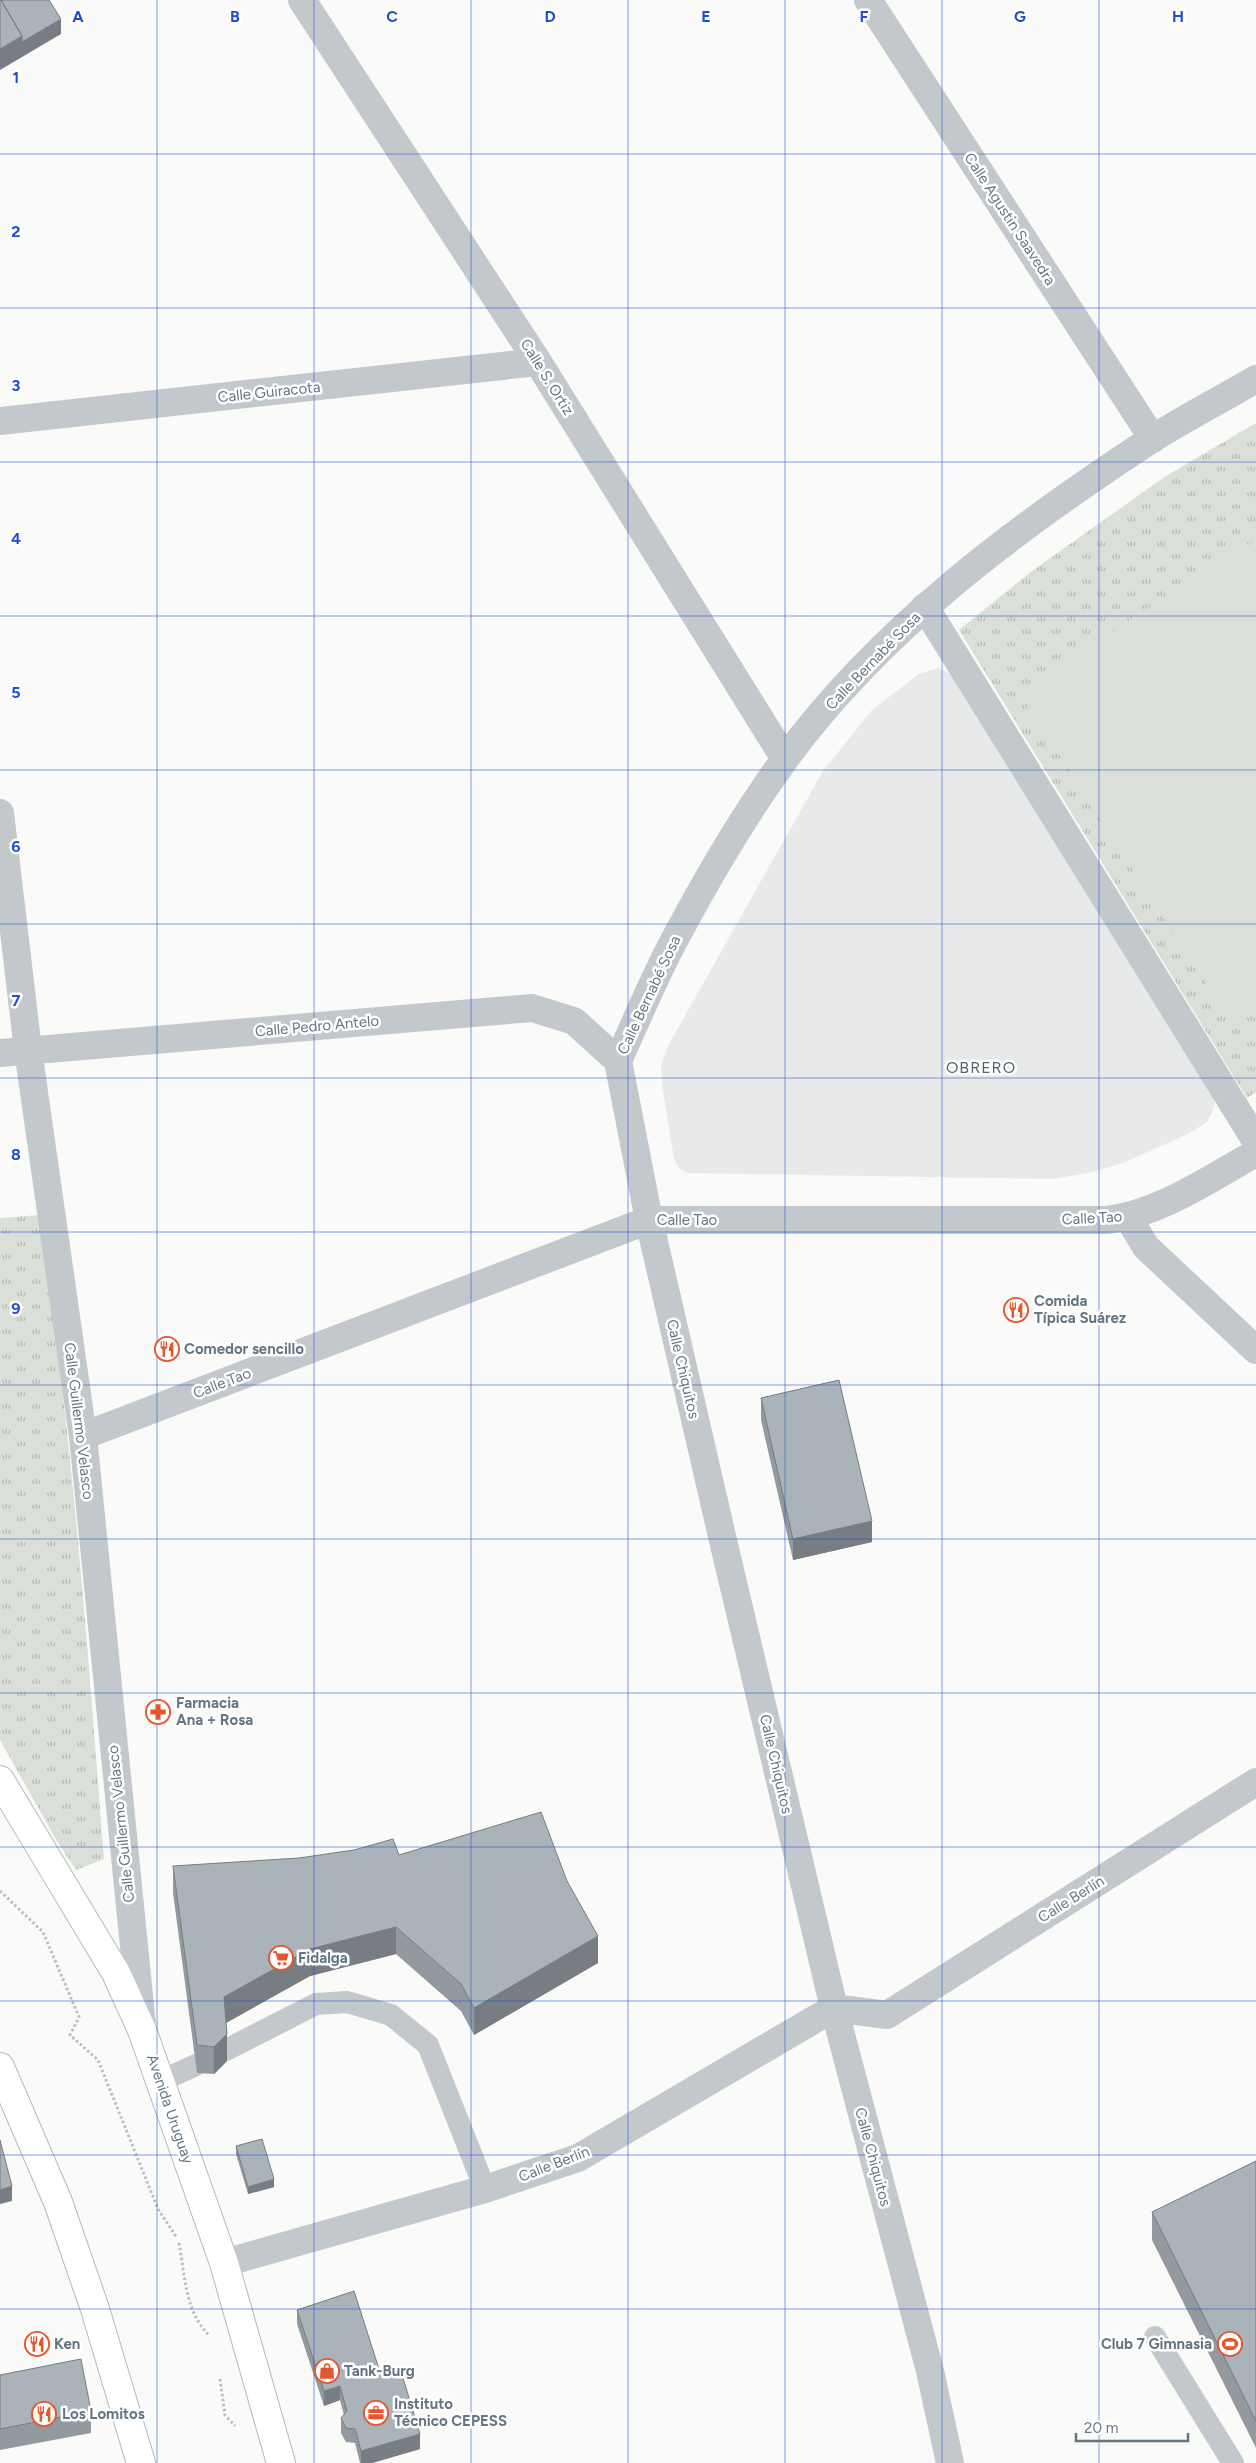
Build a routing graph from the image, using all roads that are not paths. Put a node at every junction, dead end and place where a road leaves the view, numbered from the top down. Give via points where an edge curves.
1 (302, 0) edge
2 (868, 0) edge
3 (538, 362) junction
4 (1256, 379) edge
5 (0, 421) edge
6 (1153, 439) junction
7 (925, 607) junction
8 (785, 759) junction
9 (0, 813) edge
10 (28, 1050) junction
11 (0, 1053) edge
12 (618, 1061) junction
13 (1256, 1141) edge
14 (1256, 1153) edge
15 (1128, 1217) junction
16 (648, 1220) junction
17 (1256, 1350) edge
18 (83, 1436) junction
19 (0, 1780) edge
20 (1256, 1782) edge
21 (834, 2008) junction
22 (887, 2015) junction
23 (142, 2030) junction
24 (226, 2050) edge
25 (196, 2065) edge
26 (850, 2066) junction
27 (0, 2067) edge
28 (161, 2081) junction
29 (485, 2190) junction
30 (224, 2263) junction
31 (1155, 2337) dead end
32 (141, 2463) edge
33 (281, 2463) edge
34 (950, 2463) edge
35 (1233, 2463) edge

1 - 3 street, Calle S. Ortiz
2 - 6 street, Calle Agustin Saavedra
3 - 5 street, Calle Guiracota
3 - 8 street, Calle S. Ortiz
4 - 6 street, Calle Bernabé Sosa
6 - 7 street, Calle Bernabé Sosa via 1015,535
7 - 8 street, Calle Bernabé Sosa via 826,708
7 - 13 street
8 - 12 street, Calle Bernabé Sosa via 676,936
9 - 10 street, Calle Guillermo Velasco
10 - 11 street, Calle Pedro Antelo
10 - 12 street, Calle Pedro Antelo via 532,1008 574,1022
10 - 18 street, Calle Guillermo Velasco
12 - 16 street, Calle Chiquitos
14 - 15 street, Calle Tao via 1163,1204
15 - 16 street, Calle Tao via 1107,1220
15 - 17 street via 1146,1247
16 - 18 street, Calle Tao
16 - 21 street, Calle Chiquitos
18 - 23 street, Calle Guillermo Velasco
19 - 23 main road, Avenida Uruguay via 116,1973
20 - 22 street, Calle Berlín
21 - 22 street
21 - 26 street, Calle Chiquitos
21 - 29 street, Calle Berlín via 578,2158
22 - 26 street, Calle Berlín via 863,2036 855,2048
23 - 28 main road, Avenida Uruguay
24 - 29 lane via 316,2004 347,2002 391,2014 428,2045
25 - 28 lane
26 - 34 street, Calle Chiquitos via 930,2371
27 - 32 main road via 58,2202 95,2309
28 - 30 main road, Avenida Uruguay
29 - 30 street, Calle Berlín
30 - 33 main road, Avenida Uruguay
31 - 35 lane

